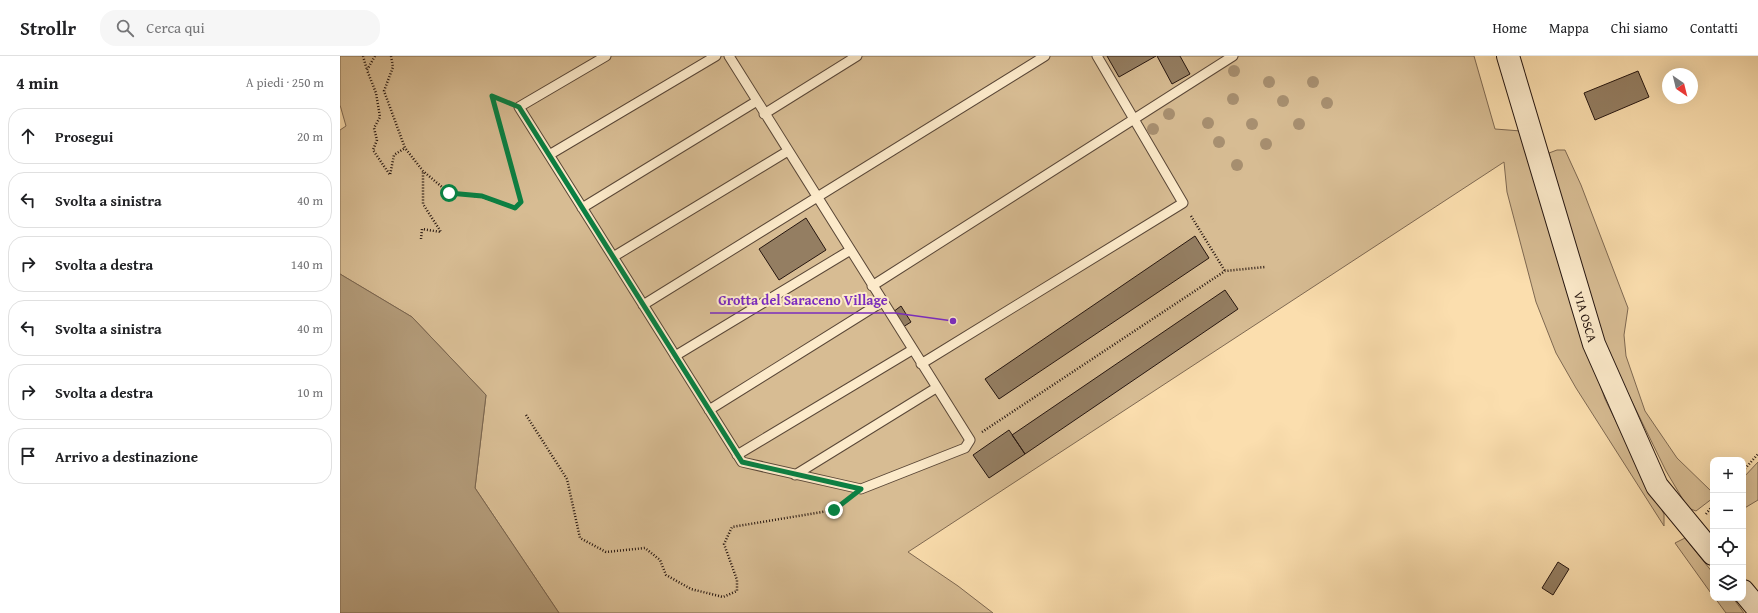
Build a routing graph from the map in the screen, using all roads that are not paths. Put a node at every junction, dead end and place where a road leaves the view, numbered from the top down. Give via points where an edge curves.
1 (606, 56) edge
2 (716, 56) edge
3 (728, 56) edge
4 (857, 56) edge
5 (1045, 56) edge
6 (1097, 56) edge
7 (1233, 56) edge
8 (1508, 56) edge
9 (757, 101) junction
10 (764, 114) junction
11 (1135, 119) junction
12 (788, 151) junction
13 (549, 155) junction
14 (816, 198) junction
15 (582, 208) junction
16 (850, 251) junction
17 (613, 257) junction
18 (872, 286) junction
19 (882, 302) junction
20 (644, 305) junction
21 (912, 350) junction
22 (676, 356) junction
23 (921, 364) junction
24 (936, 388) junction
25 (710, 410) junction
26 (737, 455) junction
27 (796, 475) junction
28 (1710, 550) edge
29 (1746, 595) edge
30 (1758, 609) edge

1 - 13 lane via 519,107
2 - 13 lane
3 - 9 lane
4 - 10 lane
5 - 14 lane
6 - 11 lane
7 - 11 lane
8 - 28 street, VIA OSCA via 1594,344 1657,486
9 - 10 lane
9 - 15 lane
10 - 12 lane
11 - 18 lane
11 - 23 lane via 1183,204
12 - 14 lane
12 - 17 lane
13 - 15 lane
14 - 16 lane
14 - 20 lane
15 - 17 lane
16 - 18 lane
16 - 22 lane
17 - 20 lane
18 - 19 lane
19 - 21 lane
19 - 25 lane
20 - 22 lane
21 - 23 lane
21 - 26 lane
22 - 25 lane
23 - 24 lane
24 - 27 lane
24 - 27 lane via 970,440 965,448 861,489
25 - 26 lane
26 - 27 lane via 742,462
29 - 30 street

